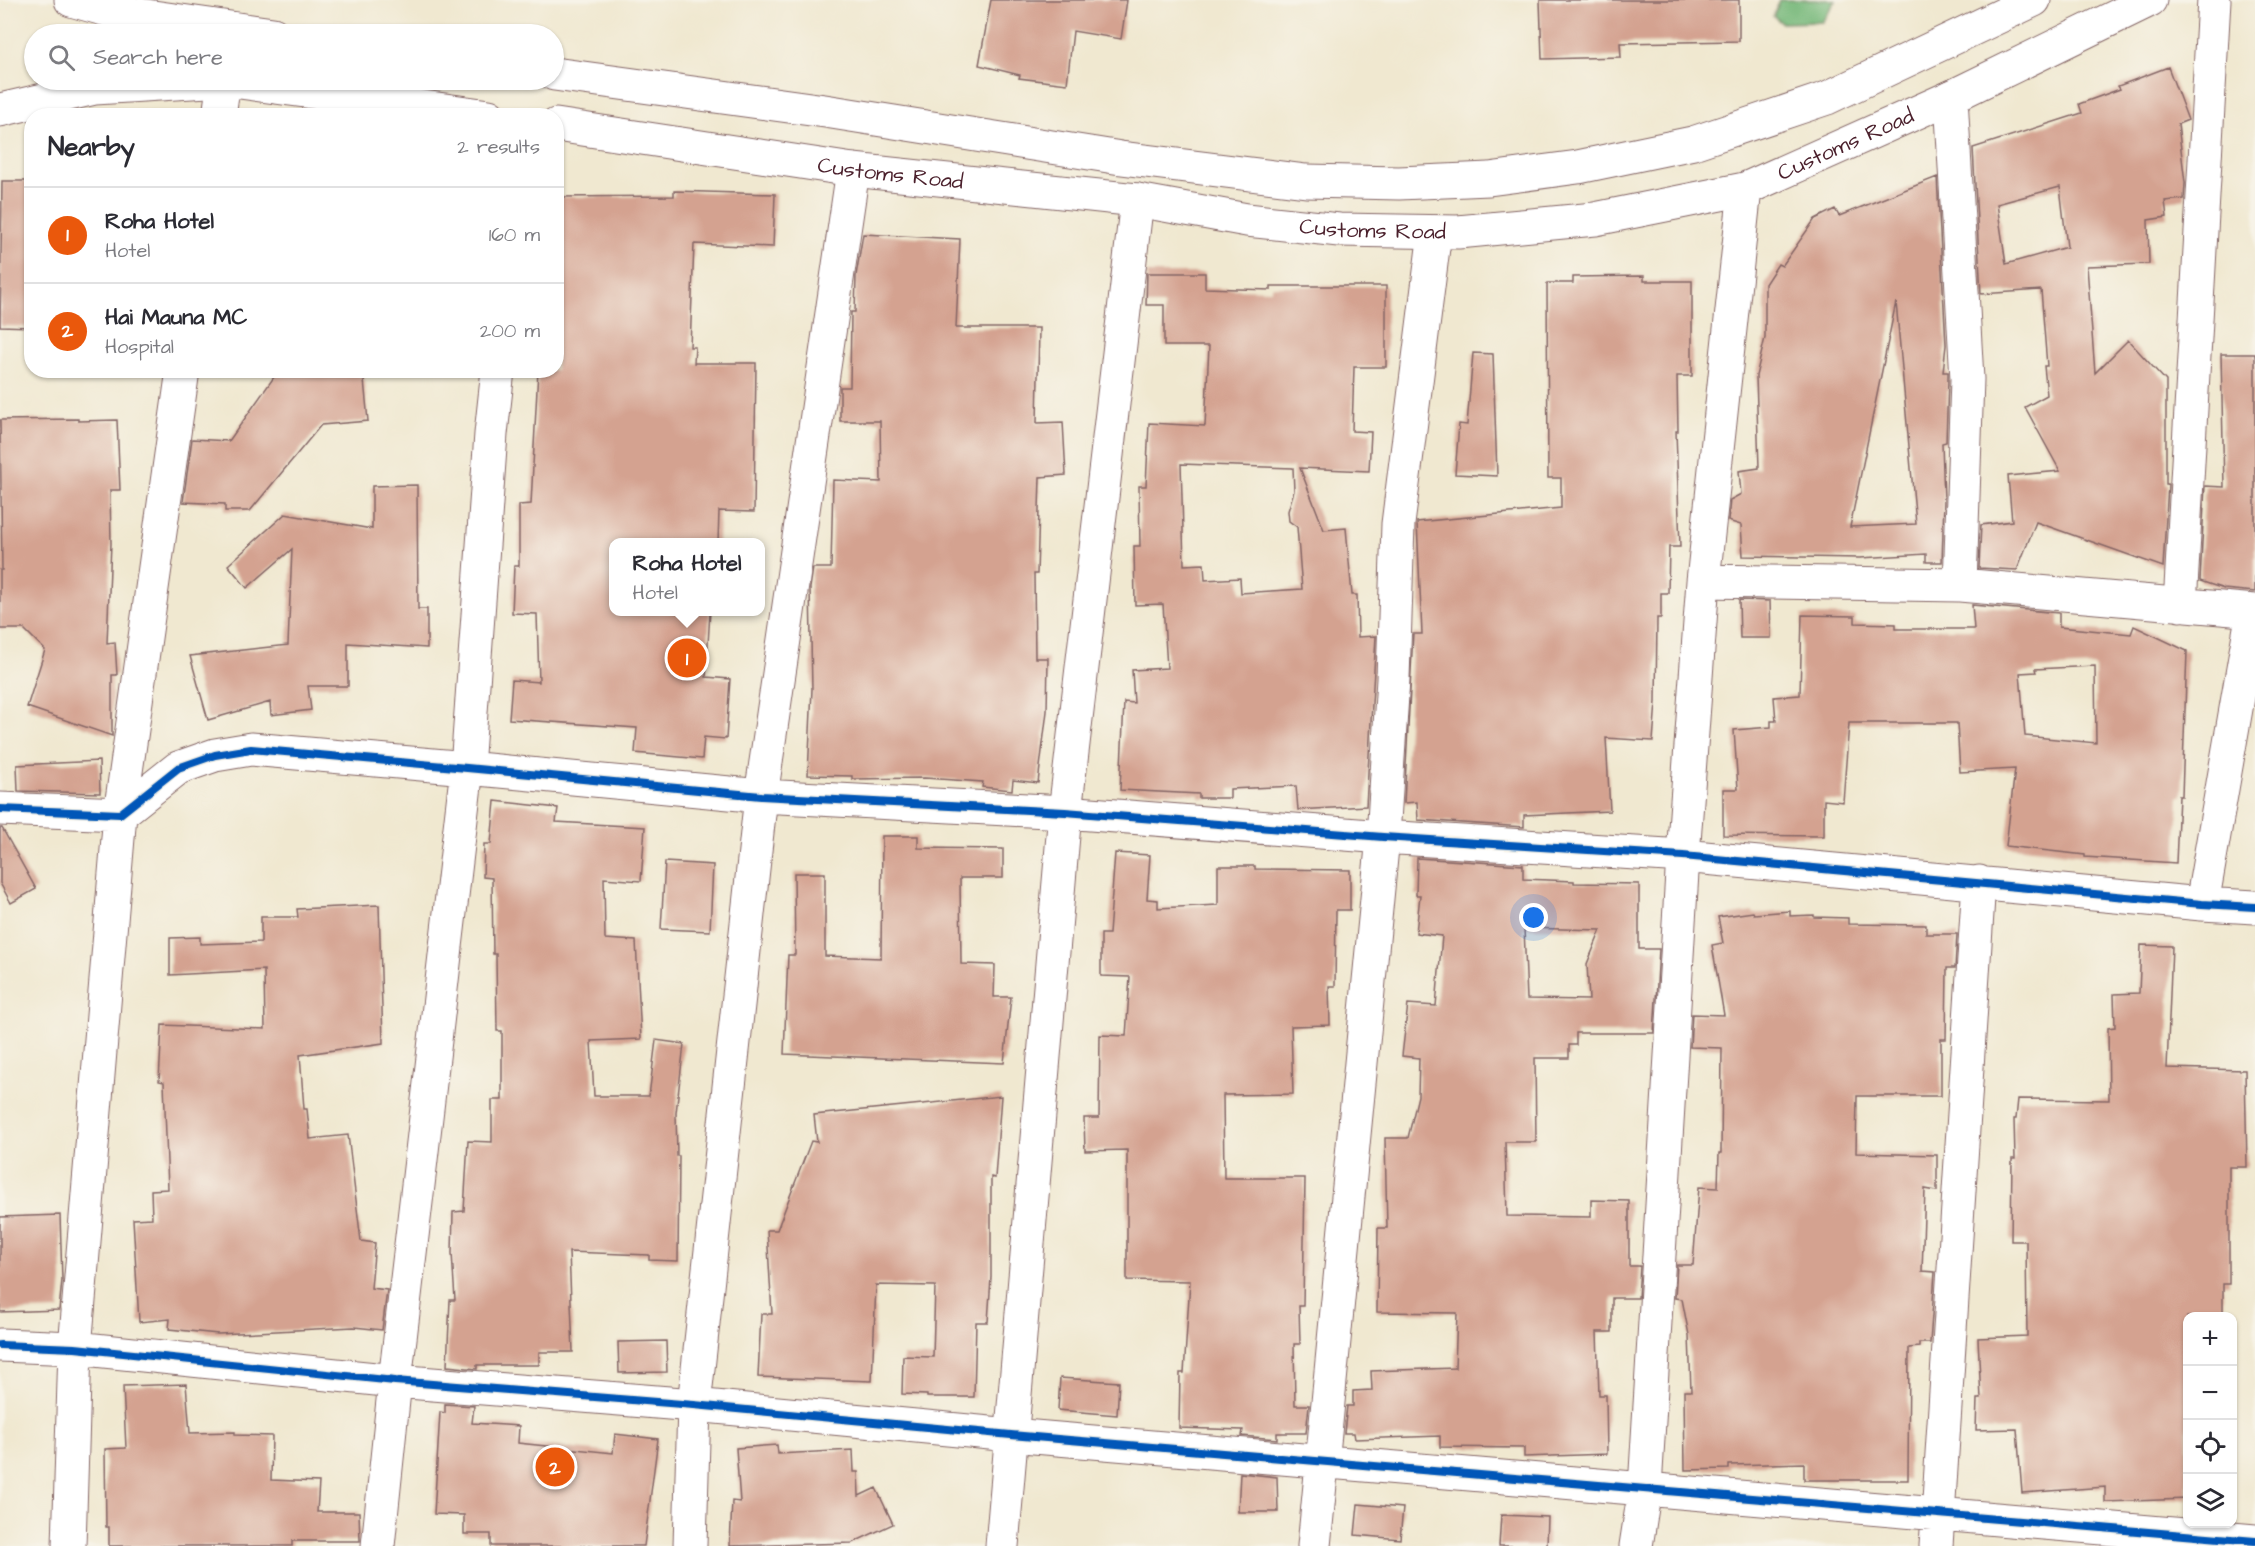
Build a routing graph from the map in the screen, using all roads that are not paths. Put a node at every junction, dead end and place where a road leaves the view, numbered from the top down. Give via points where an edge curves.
1 (71, 0) edge
2 (2034, 0) edge
3 (2150, 0) edge
4 (2214, 0) edge
5 (203, 24) edge
6 (564, 75) edge
7 (86, 90) edge
8 (223, 90) edge
9 (298, 90) edge
10 (1951, 97) junction
11 (220, 108) edge
12 (430, 108) edge
13 (0, 110) edge
14 (564, 126) edge
15 (853, 170) junction
16 (1744, 189) junction
17 (1137, 200) junction
18 (1435, 232) junction
19 (182, 378) edge
20 (497, 378) edge
21 (1703, 581) junction
22 (1960, 585) junction
23 (2180, 605) junction
24 (2254, 611) edge
25 (467, 768) junction
26 (760, 796) junction
27 (0, 809) edge
28 (1065, 812) junction
29 (120, 814) junction
30 (1383, 837) junction
31 (1683, 856) junction
32 (1978, 882) junction
33 (2202, 904) junction
34 (2255, 907) edge
35 (0, 1345) edge
36 (75, 1348) junction
37 (394, 1381) junction
38 (694, 1405) junction
39 (1011, 1435) junction
40 (1323, 1461) junction
41 (1644, 1488) junction
42 (1939, 1514) junction
43 (2255, 1541) edge
44 (69, 1546) edge
45 (378, 1546) edge
46 (690, 1546) edge
47 (1002, 1546) edge
48 (1314, 1546) edge
49 (1636, 1546) edge
50 (1936, 1546) edge

1 - 5 street via 111,11
2 - 6 street, Customs Road via 1827,98 1716,135 1578,167 1489,179 1306,182
3 - 10 street, Customs Road
4 - 23 street
7 - 13 street
8 - 11 street
9 - 12 street
10 - 16 street, Customs Road
10 - 22 street via 1967,379
14 - 15 street, Customs Road
15 - 17 street, Customs Road
15 - 26 street
16 - 18 street, Customs Road via 1595,219
16 - 21 street
17 - 18 street, Customs Road via 1248,220 1339,230
17 - 28 street
18 - 30 street via 1398,524
19 - 29 street
20 - 25 street
21 - 22 street
21 - 31 street
22 - 23 street
23 - 24 street
24 - 33 street
25 - 26 street
25 - 29 street via 251,749 215,755 178,768
25 - 37 street
26 - 28 street
26 - 38 street
27 - 29 street
28 - 30 street
28 - 39 street
29 - 36 street
30 - 31 street
30 - 40 street
31 - 32 street
31 - 41 street
32 - 33 street
32 - 42 street
33 - 34 street
35 - 36 street
36 - 37 street
36 - 44 street
37 - 38 street
37 - 45 street
38 - 39 street
38 - 46 street
39 - 40 street
39 - 47 street
40 - 41 street
40 - 48 street
41 - 42 street
41 - 49 street
42 - 43 street
42 - 50 street

